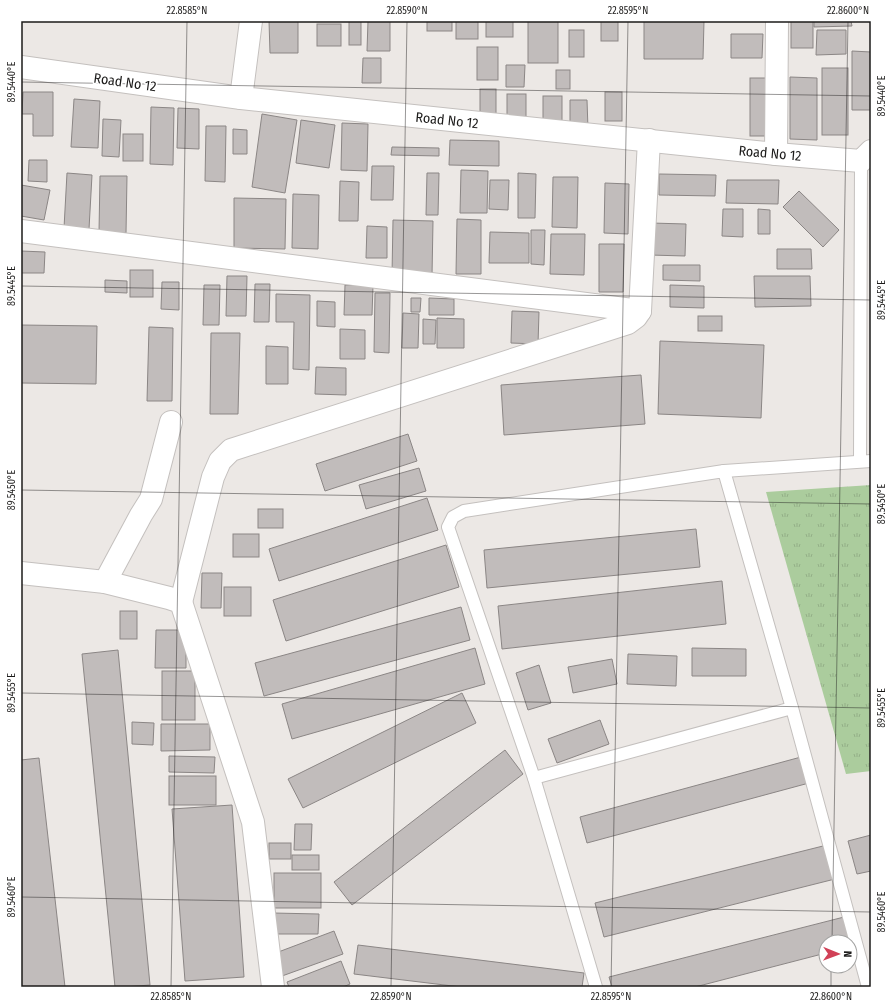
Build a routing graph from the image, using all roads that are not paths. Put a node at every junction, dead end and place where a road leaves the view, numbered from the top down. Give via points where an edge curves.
1 (251, 21) edge
2 (777, 21) edge
3 (21, 67) edge
4 (241, 98) junction
5 (649, 140) junction
6 (776, 154) junction
7 (866, 156) edge
8 (21, 232) edge
9 (640, 311) junction
10 (171, 422) dead end
11 (866, 461) edge
12 (724, 471) junction
13 (21, 573) edge
14 (105, 582) junction
15 (181, 602) junction
16 (792, 708) junction
17 (534, 778) junction
18 (273, 987) edge
19 (596, 987) edge
20 (868, 987) edge

1 - 4 street
2 - 6 street
3 - 4 street, Road No 12
4 - 5 street, Road No 12
5 - 6 street, Road No 12
5 - 9 street
6 - 7 street, Road No 12
7 - 11 lane
8 - 9 street
9 - 15 street via 628,323 231,450 220,461 213,477
10 - 14 street via 151,499
11 - 12 lane
12 - 16 lane
12 - 17 lane via 464,511 453,517 448,527
13 - 14 street
14 - 15 street
15 - 18 street via 253,822
16 - 17 lane
16 - 20 lane
17 - 19 lane

